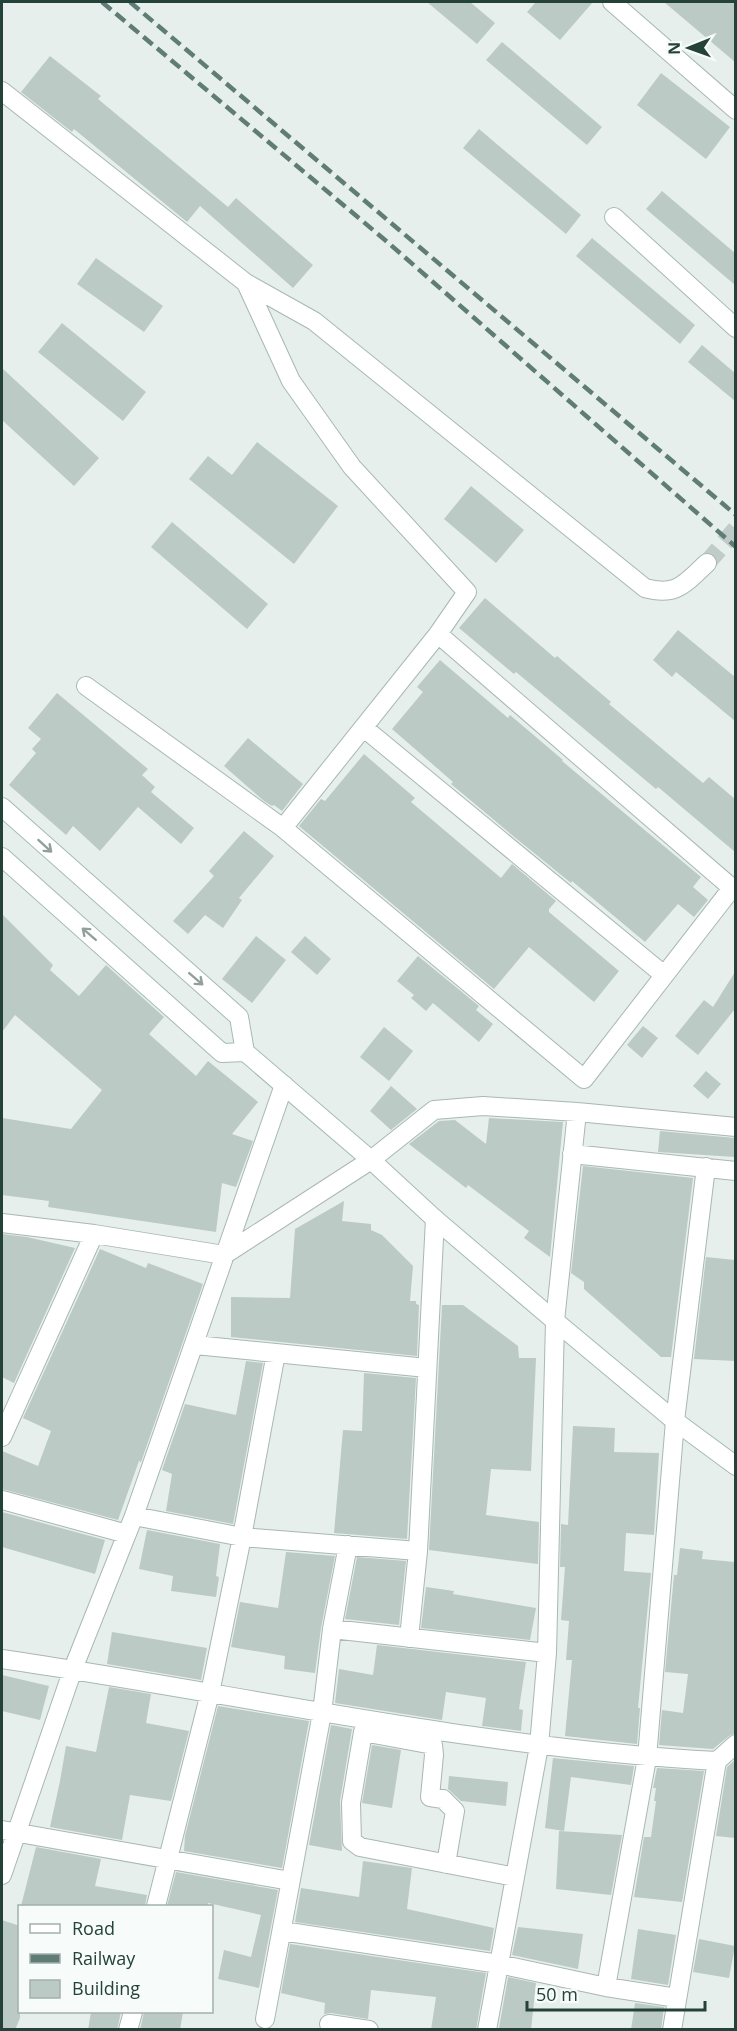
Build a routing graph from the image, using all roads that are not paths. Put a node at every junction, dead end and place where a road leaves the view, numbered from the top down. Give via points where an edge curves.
1 (612, 2) edge
2 (2, 92) edge
3 (735, 110) edge
4 (614, 217) dead end
5 (246, 283) junction
6 (735, 328) edge
7 (707, 563) tunnel mouth
8 (438, 634) junction
9 (86, 686) dead end
10 (364, 728) junction
11 (2, 807) edge
12 (283, 828) junction
13 (2, 857) edge
14 (664, 975) junction
15 (245, 1052) junction
16 (284, 1085) junction
17 (577, 1112) junction
18 (735, 1128) edge
19 (572, 1154) junction
20 (371, 1160) junction
21 (706, 1167) junction
22 (735, 1171) edge
23 (435, 1219) junction
24 (2, 1223) edge
25 (94, 1234) junction
26 (224, 1255) junction
27 (555, 1321) junction
28 (195, 1345) junction
29 (276, 1353) junction
30 (427, 1368) junction
31 (675, 1421) junction
32 (2, 1437) edge
33 (735, 1466) edge
34 (2, 1500) edge
35 (135, 1516) junction
36 (127, 1534) junction
37 (242, 1537) junction
38 (348, 1545) junction
39 (418, 1551) junction
40 (332, 1629) junction
41 (409, 1638) junction
42 (547, 1653) junction
43 (2, 1659) edge
44 (73, 1669) junction
45 (210, 1693) junction
46 (322, 1713) junction
47 (380, 1732) junction
48 (735, 1744) edge
49 (539, 1746) junction
50 (647, 1758) junction
51 (717, 1761) junction
52 (9, 1832) edge
53 (166, 1861) junction
54 (446, 1864) junction
55 (2, 1875) edge
56 (515, 1877) junction
57 (290, 1881) junction
58 (156, 1905) edge
59 (282, 1931) junction
60 (499, 1964) junction
61 (606, 1987) junction
62 (677, 1998) junction
63 (132, 2013) edge
64 (265, 2019) dead end
65 (329, 2024) dead end
66 (128, 2030) edge
67 (369, 2030) edge
68 (487, 2030) edge
69 (672, 2030) edge

1 - 3 street
2 - 5 street
4 - 6 street
5 - 7 street via 314,321 645,588 662,592 680,588
5 - 8 street via 291,381 345,458 467,592
8 - 10 street
8 - 14 street via 732,888
9 - 12 street
10 - 12 street
10 - 14 street
11 -> 15 street via 239,1017
12 - 14 street via 584,1079
15 -> 13 street via 222,1053
15 - 16 street
16 - 20 street
16 - 26 street
17 - 18 street
17 - 19 street
17 - 20 street via 483,1106 434,1110
19 - 21 street
19 - 27 street
20 - 23 street
20 - 26 street
21 - 22 street
21 - 31 street
23 - 27 street
23 - 30 street
24 - 25 street
25 - 26 street
25 - 32 street
26 - 28 street
27 - 31 street
27 - 42 street
28 - 29 street
28 - 35 street
29 - 30 street
29 - 37 street
30 - 39 street
31 - 33 street
31 - 50 street
34 - 36 street
35 - 36 street
35 - 37 street
36 - 44 street
37 - 38 street
37 - 45 street
38 - 39 street
38 - 40 street
39 - 41 street
40 - 41 street
40 - 46 street
41 - 42 street
42 - 49 street
43 - 44 street
44 - 45 street
44 - 52 street
45 - 46 street
45 - 53 street
46 - 47 street
46 - 57 street
47 - 49 street
47 - 54 street via 433,1745 430,1797 442,1799 455,1811
47 - 54 street via 363,1732 351,1803 352,1841 360,1847
48 - 51 street
49 - 50 street
49 - 56 street
50 - 51 street
50 - 61 street
51 - 62 street
52 - 53 street
52 - 55 street
53 - 57 street
53 - 58 street
54 - 56 street
56 - 60 street
57 - 59 street
59 - 60 street
59 - 64 street
60 - 61 street
60 - 68 street
61 - 62 street
62 - 69 street
63 - 66 street
65 - 67 street

